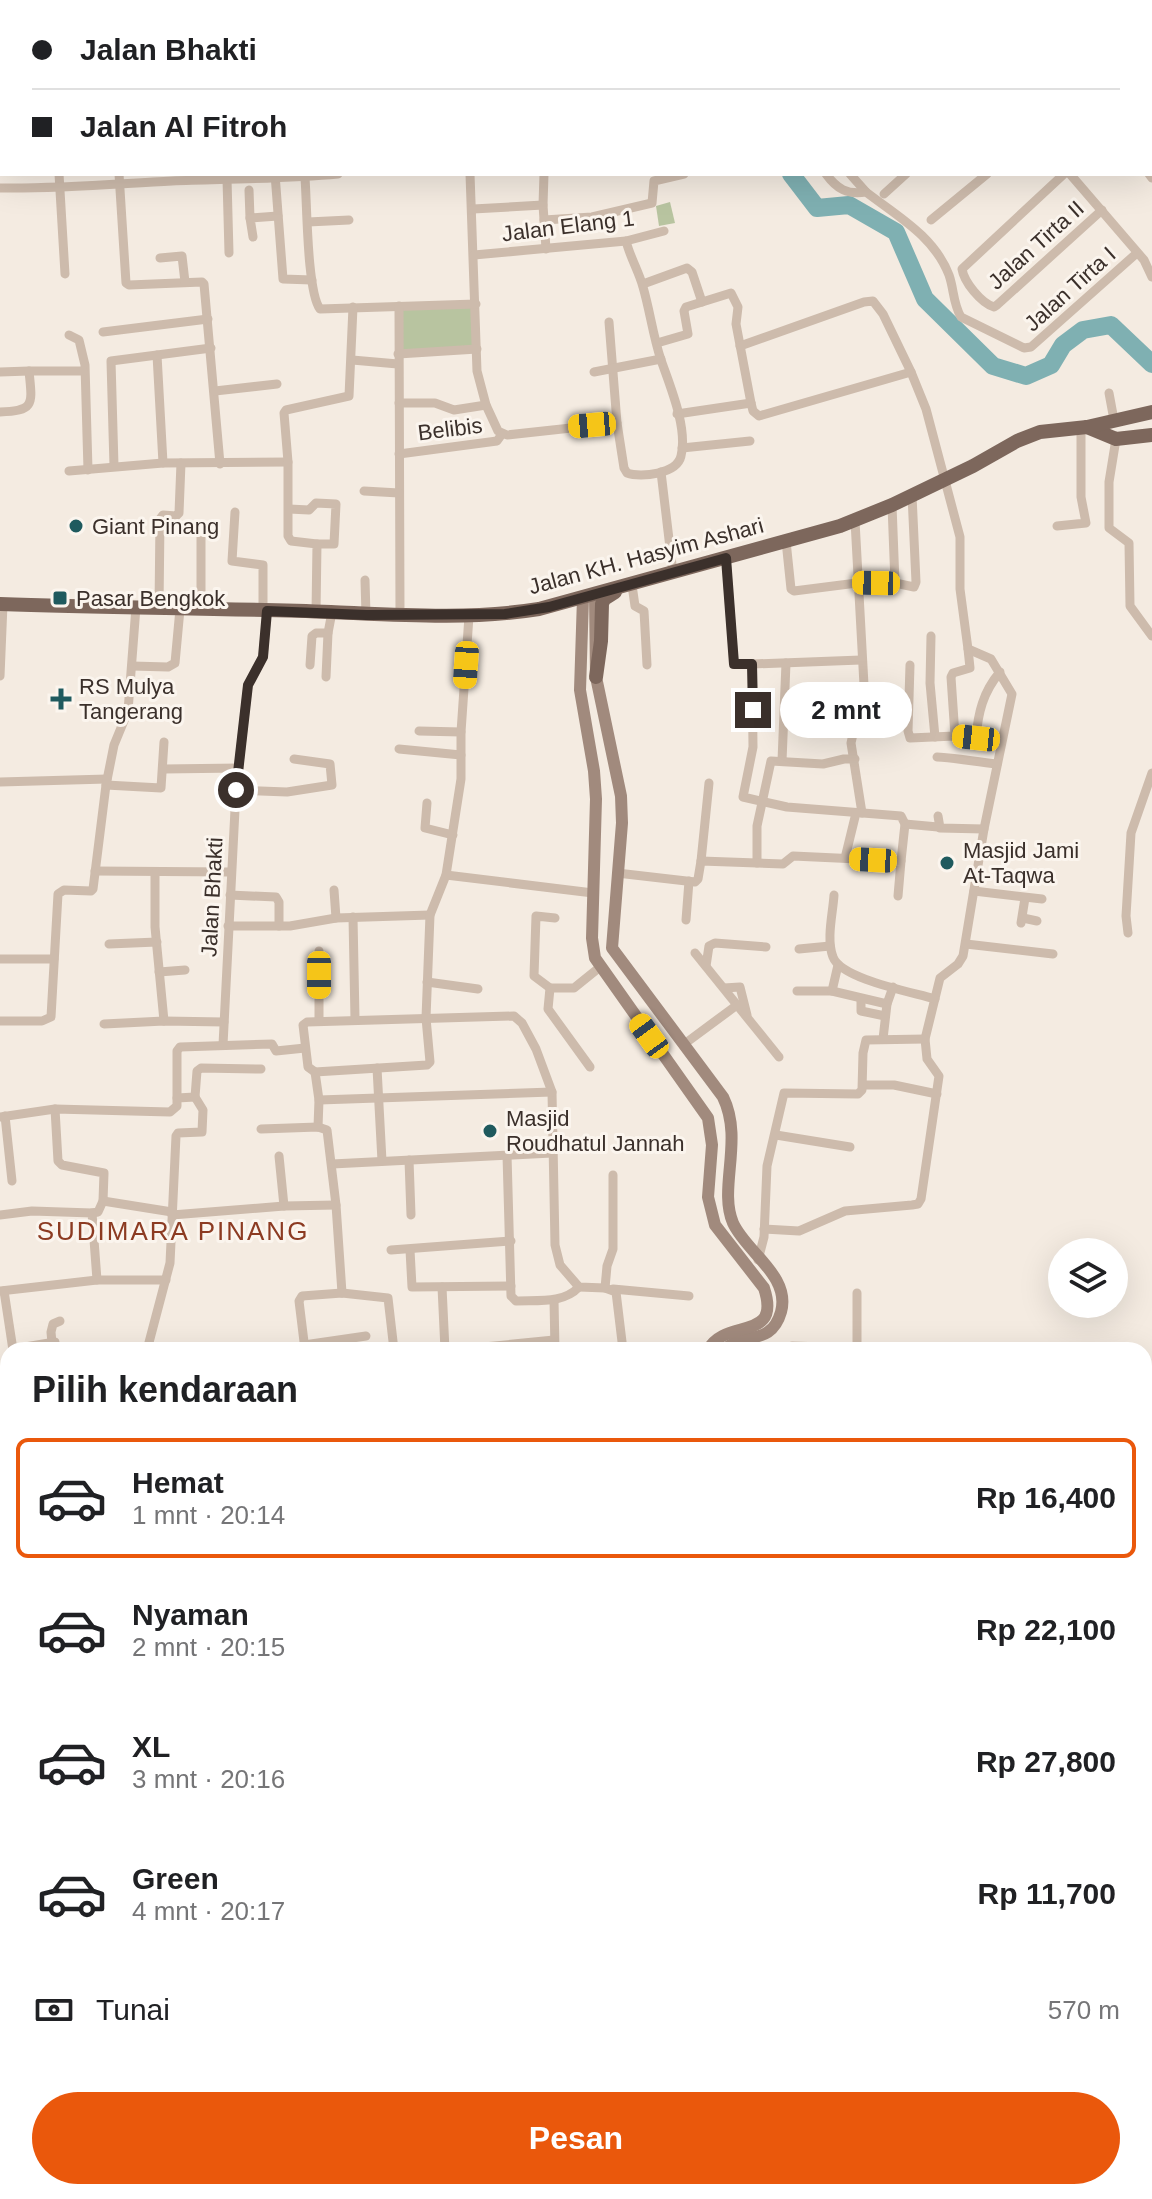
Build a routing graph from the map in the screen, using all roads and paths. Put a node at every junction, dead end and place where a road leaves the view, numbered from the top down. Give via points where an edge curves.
1 (59, 176) edge
2 (275, 176) edge
3 (316, 176) edge
4 (470, 176) edge
5 (544, 176) edge
6 (675, 176) edge
7 (828, 176) edge
8 (852, 176) edge
9 (904, 176) edge
10 (985, 176) edge
11 (1065, 176) edge
12 (1069, 176) edge
13 (305, 178) junction
14 (119, 179) edge
15 (227, 179) junction
16 (0, 188) edge
17 (60, 189) junction
18 (249, 190) dead end
19 (866, 192) junction
20 (884, 194) dead end
21 (543, 205) junction
22 (473, 209) junction
23 (1102, 210) junction
24 (278, 216) junction
25 (250, 218) junction
26 (349, 220) dead end
27 (544, 220) junction
28 (931, 220) dead end
29 (308, 222) junction
30 (664, 231) dead end
31 (253, 237) dead end
32 (626, 241) junction
33 (546, 249) junction
34 (229, 253) dead end
35 (474, 255) junction
36 (1144, 255) edge
37 (160, 258) dead end
38 (65, 274) dead end
39 (1152, 277) edge
40 (312, 280) junction
41 (185, 282) junction
42 (643, 284) junction
43 (702, 302) junction
44 (476, 304) junction
45 (399, 306) junction
46 (353, 307) junction
47 (208, 319) junction
48 (609, 322) dead end
49 (103, 332) dead end
50 (69, 335) dead end
51 (657, 343) junction
52 (740, 346) junction
53 (211, 348) junction
54 (477, 349) junction
55 (157, 355) junction
56 (398, 359) junction
57 (661, 359) junction
58 (352, 360) junction
59 (613, 368) junction
60 (29, 371) junction
61 (83, 371) junction
62 (0, 372) edge
63 (594, 372) dead end
64 (911, 372) junction
65 (277, 384) dead end
66 (215, 391) junction
67 (1109, 393) dead end
68 (399, 403) junction
69 (751, 403) junction
70 (486, 405) junction
71 (0, 412) edge
72 (1152, 412) edge
73 (677, 414) junction
74 (1114, 420) junction
75 (617, 423) junction
76 (1084, 428) junction
77 (504, 434) junction
78 (1152, 435) edge
79 (1116, 439) junction
80 (750, 441) dead end
81 (682, 448) junction
82 (399, 454) junction
83 (288, 462) junction
84 (163, 463) junction
85 (181, 463) junction
86 (220, 464) junction
87 (114, 466) junction
88 (88, 470) junction
89 (69, 471) dead end
90 (661, 472) junction
91 (943, 481) junction
92 (364, 491) dead end
93 (399, 493) junction
94 (912, 495) junction
95 (892, 505) junction
96 (289, 509) junction
97 (235, 512) dead end
98 (855, 521) junction
99 (1057, 526) dead end
100 (201, 533) dead end
101 (786, 541) junction
102 (317, 544) junction
103 (726, 558) junction
104 (673, 573) junction
105 (365, 580) dead end
106 (857, 583) junction
107 (895, 583) junction
108 (627, 587) junction
109 (589, 596) junction
110 (2, 604) edge
111 (136, 607) junction
112 (159, 608) junction
113 (180, 609) junction
114 (201, 610) junction
115 (265, 611) junction
116 (324, 612) junction
117 (366, 615) junction
118 (400, 615) junction
119 (469, 616) junction
120 (328, 633) junction
121 (931, 636) dead end
122 (1152, 636) edge
123 (968, 649) junction
124 (861, 660) junction
125 (786, 663) junction
126 (752, 664) junction
127 (310, 665) dead end
128 (647, 665) dead end
129 (910, 665) dead end
130 (132, 666) junction
131 (1000, 672) junction
132 (0, 676) edge
133 (326, 677) dead end
134 (596, 677) junction
135 (419, 731) dead end
136 (461, 732) junction
137 (955, 736) junction
138 (935, 737) junction
139 (976, 738) junction
140 (164, 742) dead end
141 (1001, 742) junction
142 (399, 749) dead end
143 (461, 755) junction
144 (937, 757) dead end
145 (294, 759) dead end
146 (855, 759) junction
147 (782, 761) junction
148 (997, 764) junction
149 (239, 768) junction
150 (164, 769) junction
151 (1152, 773) edge
152 (0, 782) edge
153 (106, 782) junction
154 (709, 783) dead end
155 (236, 790) junction
156 (621, 796) junction
157 (596, 799) junction
158 (761, 802) junction
159 (427, 803) dead end
160 (859, 813) junction
161 (595, 823) junction
162 (622, 823) junction
163 (905, 824) junction
164 (984, 829) junction
165 (453, 835) junction
166 (845, 858) junction
167 (701, 861) junction
168 (901, 861) junction
169 (757, 863) junction
170 (95, 871) junction
171 (230, 872) junction
172 (155, 873) junction
173 (617, 873) junction
174 (446, 875) junction
175 (689, 881) junction
176 (334, 890) dead end
177 (974, 891) junction
178 (593, 893) junction
179 (230, 895) junction
180 (834, 895) dead end
181 (898, 896) dead end
182 (1025, 898) junction
183 (1042, 899) dead end
184 (430, 915) junction
185 (353, 917) junction
186 (336, 918) junction
187 (555, 918) dead end
188 (686, 920) dead end
189 (1037, 921) dead end
190 (228, 926) junction
191 (279, 926) junction
192 (1128, 933) dead end
193 (157, 942) junction
194 (109, 944) dead end
195 (966, 944) junction
196 (830, 946) junction
197 (766, 947) dead end
198 (799, 949) dead end
199 (319, 951) dead end
200 (695, 953) dead end
201 (1053, 954) dead end
202 (0, 959) edge
203 (54, 959) junction
204 (838, 965) junction
205 (706, 966) junction
206 (600, 967) junction
207 (185, 970) dead end
208 (159, 972) junction
209 (427, 982) junction
210 (893, 987) junction
211 (550, 988) junction
212 (724, 988) junction
213 (478, 989) dead end
214 (797, 991) dead end
215 (832, 991) junction
216 (861, 999) junction
217 (935, 999) junction
218 (887, 1004) junction
219 (737, 1005) junction
220 (885, 1016) junction
221 (747, 1017) junction
222 (426, 1018) junction
223 (355, 1019) junction
224 (0, 1021) edge
225 (164, 1021) junction
226 (319, 1021) junction
227 (224, 1022) junction
228 (104, 1024) dead end
229 (883, 1039) junction
230 (925, 1039) junction
231 (223, 1045) junction
232 (683, 1045) junction
233 (305, 1048) junction
234 (779, 1057) dead end
235 (665, 1059) junction
236 (590, 1067) dead end
237 (377, 1068) junction
238 (261, 1069) dead end
239 (315, 1072) junction
240 (863, 1085) junction
241 (552, 1092) junction
242 (937, 1094) junction
243 (195, 1097) junction
244 (177, 1098) junction
245 (379, 1099) junction
246 (319, 1100) junction
247 (55, 1109) junction
248 (2, 1116) edge
249 (318, 1127) junction
250 (261, 1129) dead end
251 (776, 1135) junction
252 (850, 1147) dead end
253 (552, 1153) junction
254 (507, 1155) junction
255 (279, 1156) dead end
256 (409, 1160) junction
257 (382, 1161) junction
258 (332, 1164) junction
259 (613, 1175) dead end
260 (12, 1181) dead end
261 (103, 1201) junction
262 (336, 1205) junction
263 (284, 1206) junction
264 (92, 1213) junction
265 (172, 1214) junction
266 (0, 1215) edge
267 (411, 1215) dead end
268 (764, 1229) junction
269 (511, 1241) junction
270 (391, 1250) dead end
271 (410, 1250) junction
272 (759, 1259) junction
273 (750, 1270) junction
274 (97, 1280) junction
275 (166, 1280) junction
276 (511, 1286) junction
277 (442, 1287) junction
278 (579, 1287) junction
279 (609, 1289) junction
280 (2, 1291) edge
281 (342, 1293) junction
282 (857, 1293) dead end
283 (689, 1296) dead end
284 (554, 1300) junction
285 (60, 1321) dead end
286 (366, 1336) dead end
287 (12, 1342) edge
288 (54, 1342) edge
289 (149, 1342) edge
290 (304, 1342) edge
291 (336, 1342) edge
292 (393, 1342) edge
293 (445, 1342) edge
294 (555, 1342) edge
295 (622, 1342) edge
296 (712, 1342) edge
297 (736, 1342) edge
298 (857, 1342) edge

1 - 17 street
2 - 13 street
2 - 15 street
2 - 24 street
3 - 13 street
4 - 22 street
5 - 21 street
6 - 27 street via 654,181 652,203 592,217
7 - 19 street via 837,188
8 - 19 street
9 - 20 street
10 - 28 street
11 - 23 street, Jalan Tirta II via 962,269 986,304 997,305
12 - 23 street
13 - 29 street
14 - 15 street
14 - 17 street
14 - 41 street via 126,283
15 - 34 street
16 - 17 street
17 - 38 street
18 - 25 street
19 - 36 street, Jalan Tirta I via 918,231 941,259 961,317 1024,348
21 - 22 street
21 - 27 street
22 - 35 street
23 - 36 street
24 - 25 street
24 - 40 street via 283,279
25 - 31 street
26 - 29 street
27 - 33 street
29 - 40 street
30 - 32 street, Jalan Elang 1
32 - 33 street, Jalan Elang 1
32 - 42 street
33 - 35 street, Jalan Elang 1
35 - 44 street
36 - 39 street
37 - 41 street via 182,256
40 - 46 street via 320,309
41 - 47 street via 204,282
42 - 43 street via 687,268
42 - 51 street
43 - 51 street via 685,309 688,334
43 - 52 street via 733,295
44 - 45 street
44 - 54 street
45 - 46 street
45 - 56 street
46 - 58 street
47 - 49 street
47 - 53 street
48 - 59 street
50 - 61 street via 79,340
51 - 57 street
52 - 64 street via 873,301
52 - 69 street
53 - 55 street
53 - 66 street
54 - 56 street
54 - 70 street
55 - 84 street
55 - 87 street via 111,361
56 - 58 street
56 - 68 street
57 - 59 street
57 - 73 street
58 - 83 street via 349,396 284,413
59 - 63 street
59 - 75 street
60 - 61 street
60 - 62 street
60 - 71 street via 28,407
61 - 88 street
64 - 69 street via 761,416
64 - 91 street
65 - 66 street
66 - 86 street
67 - 74 street
68 - 70 street via 435,403 454,410
68 - 82 street
69 - 73 street
70 - 77 street
72 - 74 main road, Jalan KH. Hasyim Ashari
73 - 81 street
74 - 76 main road, Jalan KH. Hasyim Ashari
75 - 77 street, Belibis
75 - 90 street via 627,473
76 - 79 main road, Jalan KH. Hasyim Ashari
76 - 91 main road, Jalan KH. Hasyim Ashari via 1040,432
76 - 99 street via 1081,497 1086,523
77 - 82 street, Belibis via 497,441
78 - 79 main road, Jalan KH. Hasyim Ashari
79 - 122 street via 1109,528 1129,543 1130,606
80 - 81 street
81 - 90 street via 678,464
82 - 93 street
83 - 86 street
83 - 96 street
84 - 85 street
84 - 87 street
85 - 86 street
85 - 112 street via 179,513 160,519
87 - 88 street
88 - 89 street
90 - 104 street
91 - 94 main road, Jalan KH. Hasyim Ashari
91 - 123 street via 960,537
92 - 93 street
93 - 118 street
94 - 95 main road, Jalan KH. Hasyim Ashari
94 - 107 street via 916,582 909,588
95 - 98 main road, Jalan KH. Hasyim Ashari
95 - 107 street
96 - 102 street via 289,539
96 - 102 street via 336,504 333,545
97 - 115 street, Jalan Bhakti via 232,561 263,565
98 - 101 main road, Jalan KH. Hasyim Ashari
98 - 106 street
100 - 114 street
101 - 103 main road, Jalan KH. Hasyim Ashari
101 - 106 street via 792,590
102 - 116 street
103 - 104 main road, Jalan KH. Hasyim Ashari
103 - 126 street via 734,664
104 - 108 main road, Jalan KH. Hasyim Ashari
105 - 117 street
106 - 107 street
106 - 124 street
108 - 109 main road, Jalan KH. Hasyim Ashari
108 - 128 street via 635,606 644,611
108 - 134 main road via 602,604
109 - 119 main road, Jalan KH. Hasyim Ashari via 539,609
109 - 134 main road
109 - 157 main road via 580,690
110 - 111 main road, Jalan KH. Hasyim Ashari
110 - 132 street
111 - 112 main road, Jalan KH. Hasyim Ashari
111 - 130 street
112 - 113 main road, Jalan KH. Hasyim Ashari
113 - 114 main road, Jalan KH. Hasyim Ashari
113 - 130 street via 175,663
114 - 115 main road, Jalan KH. Hasyim Ashari
115 - 116 main road, Jalan KH. Hasyim Ashari
115 - 149 street, Jalan Bhakti via 263,657 248,685
116 - 117 main road, Jalan KH. Hasyim Ashari
116 - 120 street
117 - 118 main road, Jalan KH. Hasyim Ashari
118 - 119 main road, Jalan KH. Hasyim Ashari
119 - 136 street
120 - 127 street via 312,636
120 - 133 street
121 - 138 street
123 - 131 street via 991,659
123 - 137 street via 970,668 951,677
124 - 125 street
124 - 146 street via 863,694 851,743
125 - 126 street
125 - 147 street
126 - 158 street via 753,732 743,795
129 - 138 street via 909,737
130 - 153 street via 125,723
131 - 139 street via 983,699
131 - 141 street via 1013,700
134 - 156 main road
135 - 136 street
136 - 143 street
137 - 138 street
137 - 139 street
139 - 141 street
140 - 150 street
141 - 148 street
142 - 143 street
143 - 165 street
144 - 148 street
145 - 155 street via 330,764 332,785 287,792
146 - 147 street via 823,764
146 - 160 street
147 - 158 street via 769,764
148 - 164 street
149 - 150 street
149 - 155 street, Jalan Bhakti
150 - 153 street via 163,785 157,789
151 - 192 street via 1131,833
152 - 153 street
153 - 170 street
154 - 167 street
155 - 171 street, Jalan Bhakti
156 - 157 main road via 609,803
156 - 162 main road
157 - 161 main road
158 - 160 street
158 - 169 street
159 - 165 street via 425,828
160 - 163 street via 901,816
160 - 166 street
161 - 162 main road via 609,818
161 - 178 main road
162 - 173 main road
163 - 164 street via 938,822
163 - 168 street
164 - 177 street
165 - 174 street
166 - 168 street
166 - 169 street via 793,856 783,864
167 - 169 street
167 - 175 street via 697,881
168 - 181 street
170 - 172 street
170 - 203 street via 92,891 58,894
171 - 172 street
171 - 179 street, Jalan Bhakti
172 - 193 street
173 - 175 street
173 - 232 main road via 612,948
174 - 178 street
174 - 184 street
175 - 188 street
176 - 186 street
177 - 182 street
177 - 195 street
178 - 206 main road via 592,949
179 - 190 street, Jalan Bhakti
179 - 191 street via 276,897
180 - 196 street
182 - 183 street
182 - 189 street via 1022,920
184 - 185 street
184 - 209 street
185 - 186 street
185 - 223 street
186 - 191 street
187 - 211 street via 536,916 534,976
190 - 191 street
190 - 227 street, Jalan Bhakti
193 - 194 street
193 - 208 street
195 - 201 street
195 - 217 street via 958,964 940,978
196 - 198 street
196 - 204 street
197 - 205 street via 715,943 709,946
199 - 226 street
200 - 205 street
202 - 203 street
203 - 224 street via 51,1017
204 - 210 street
204 - 215 street
205 - 212 street
206 - 211 street via 574,988
206 - 235 main road
207 - 208 street
208 - 225 street
209 - 213 street
209 - 222 street
210 - 217 street
210 - 218 street
211 - 236 street via 548,1009
212 - 219 street
212 - 221 street via 740,987
214 - 215 street
215 - 216 street
216 - 218 street
216 - 220 street via 861,1011
217 - 230 street
218 - 220 street
219 - 221 street
219 - 232 street
220 - 229 street
221 - 234 street
222 - 223 street
222 - 237 street via 430,1062
222 - 241 street via 514,1016 536,1049
223 - 226 street
225 - 227 street
225 - 228 street
226 - 233 street via 303,1025
227 - 231 street, Jalan Bhakti
229 - 230 street
229 - 240 street via 864,1043
230 - 242 street via 927,1059 939,1076
231 - 233 street via 272,1044 276,1051
231 - 244 street via 178,1048
232 - 235 main road
232 - 272 main road via 729,1111 729,1211
233 - 239 street via 308,1067
235 - 273 main road via 708,1118 708,1197 715,1225
237 - 239 street
237 - 245 street
238 - 243 street via 198,1069
239 - 246 street
240 - 242 street
240 - 251 street via 849,1096 784,1093
241 - 245 street
241 - 253 street
242 - 268 street via 918,1204 845,1211 799,1231
243 - 244 street
243 - 265 street via 203,1110 202,1132 177,1134
244 - 247 street via 170,1112
245 - 246 street
245 - 257 street
246 - 249 street
247 - 248 street
247 - 261 street via 58,1161 103,1172
248 - 260 street
249 - 250 street
249 - 258 street via 327,1130
251 - 252 street
251 - 268 street via 767,1166
253 - 254 street
253 - 278 street via 558,1257 565,1274
254 - 256 street
254 - 269 street
255 - 263 street
256 - 257 street
256 - 267 street
257 - 258 street
258 - 262 street
259 - 279 street
261 - 264 street via 101,1211
261 - 265 street
262 - 263 street
262 - 281 street
263 - 265 street
264 - 266 street
264 - 274 street
265 - 275 street
268 - 272 street
269 - 271 street
269 - 276 street
270 - 271 street
271 - 277 street via 412,1287
272 - 273 street
272 - 297 main road via 780,1288 779,1317 766,1335
273 - 296 main road via 768,1299 766,1317 761,1324 722,1334
274 - 275 street
274 - 280 street
275 - 289 street
276 - 277 street
276 - 284 street via 516,1301
277 - 293 street
278 - 279 street
278 - 284 street
279 - 283 street
279 - 295 street via 616,1292
280 - 287 street
281 - 290 street via 302,1296
281 - 292 street via 388,1298
282 - 298 street
284 - 294 street
285 - 288 street via 53,1324
286 - 291 street

